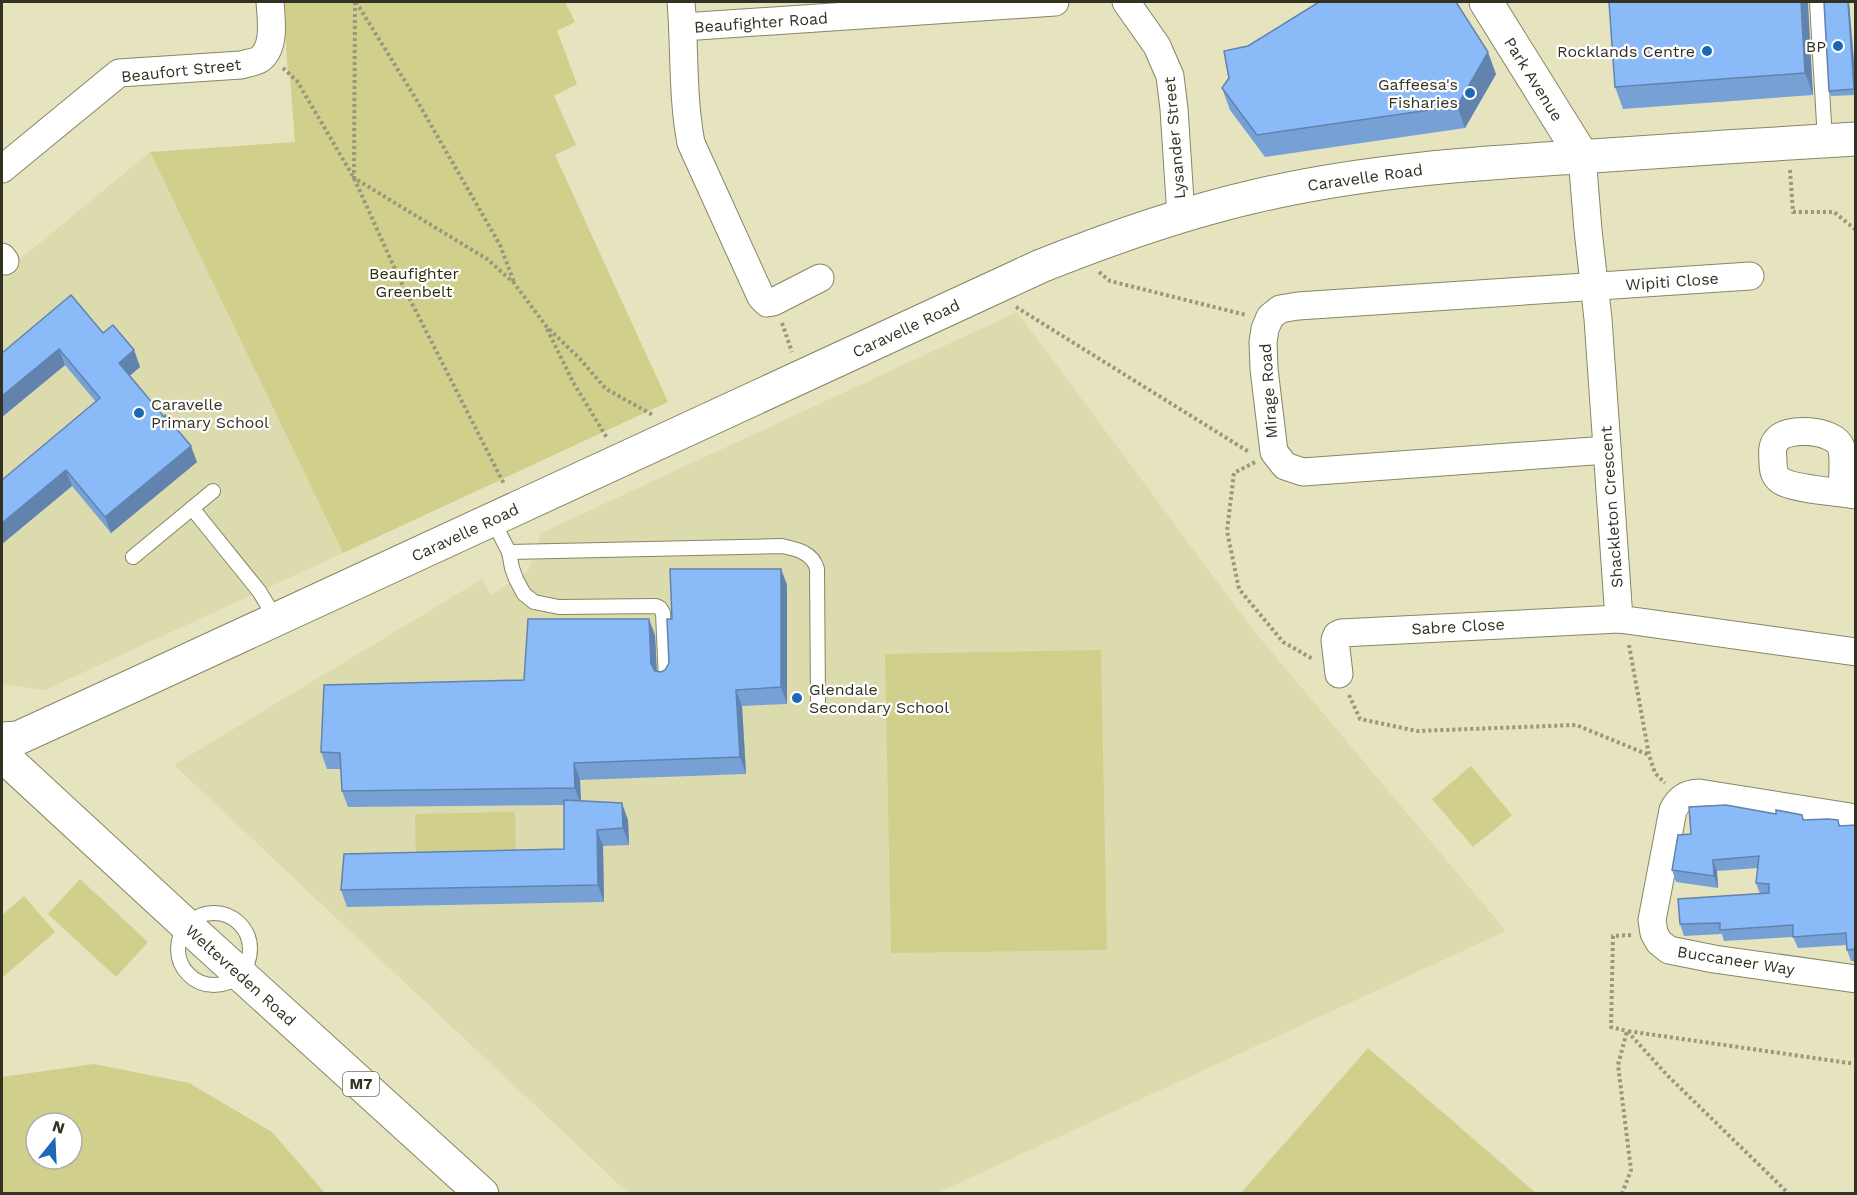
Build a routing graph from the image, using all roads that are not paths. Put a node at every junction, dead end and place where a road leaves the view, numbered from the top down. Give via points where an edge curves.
1 (270, 2) edge
2 (1055, 2) edge
3 (1126, 2) edge
4 (1486, 2) edge
5 (1817, 2) edge
6 (682, 14) edge
7 (1840, 140) edge
8 (1582, 156) junction
9 (2, 169) edge
10 (1181, 216) junction
11 (1750, 276) dead end
12 (820, 278) dead end
13 (1594, 286) junction
14 (1607, 450) junction
15 (213, 491) dead end
16 (192, 508) junction
17 (492, 519) junction
18 (509, 552) junction
19 (133, 557) dead end
20 (276, 619) junction
21 (1623, 619) junction
22 (1856, 652) edge
23 (1339, 674) road end
24 (666, 680) edge
25 (818, 701) dead end
26 (7, 753) edge
27 (1856, 818) edge
28 (1856, 979) edge
29 (482, 1194) edge

1 - 9 street, Beaufort Street via 272,36 260,59 241,64 119,73
2 - 6 street, Beaufighter Road
3 - 10 street, Lysander Street via 1157,46 1170,76
4 - 8 street, Park Avenue
5 - 7 lane
6 - 12 street, Beaufighter Road via 686,115 691,143 761,297 767,303 773,302
7 - 8 street, Caravelle Road
8 - 10 street, Caravelle Road via 1374,174 1254,196
8 - 13 street, Shackleton Crescent
10 - 17 street, Caravelle Road via 1041,266
11 - 13 street, Wipiti Close
13 - 14 street, Shackleton Crescent
13 - 14 street, Mirage Road via 1280,309 1267,322 1263,342 1267,456 1303,472
14 - 21 street, Shackleton Crescent
15 - 16 lane
16 - 19 lane
16 - 20 lane via 259,591
17 - 18 lane
17 - 20 street, Caravelle Road
18 - 24 lane via 516,579 534,602 559,607 660,608
18 - 25 lane via 782,546 800,550 817,569
20 - 26 street, Caravelle Road
21 - 22 street
21 - 23 street, Sabre Close via 1344,632 1335,638
26 - 29 street, Weltevreden Road / M7 via 186,925
27 - 28 street, Buccaneer Way via 1699,793 1680,799 1673,810 1652,920 1653,933 1669,950

